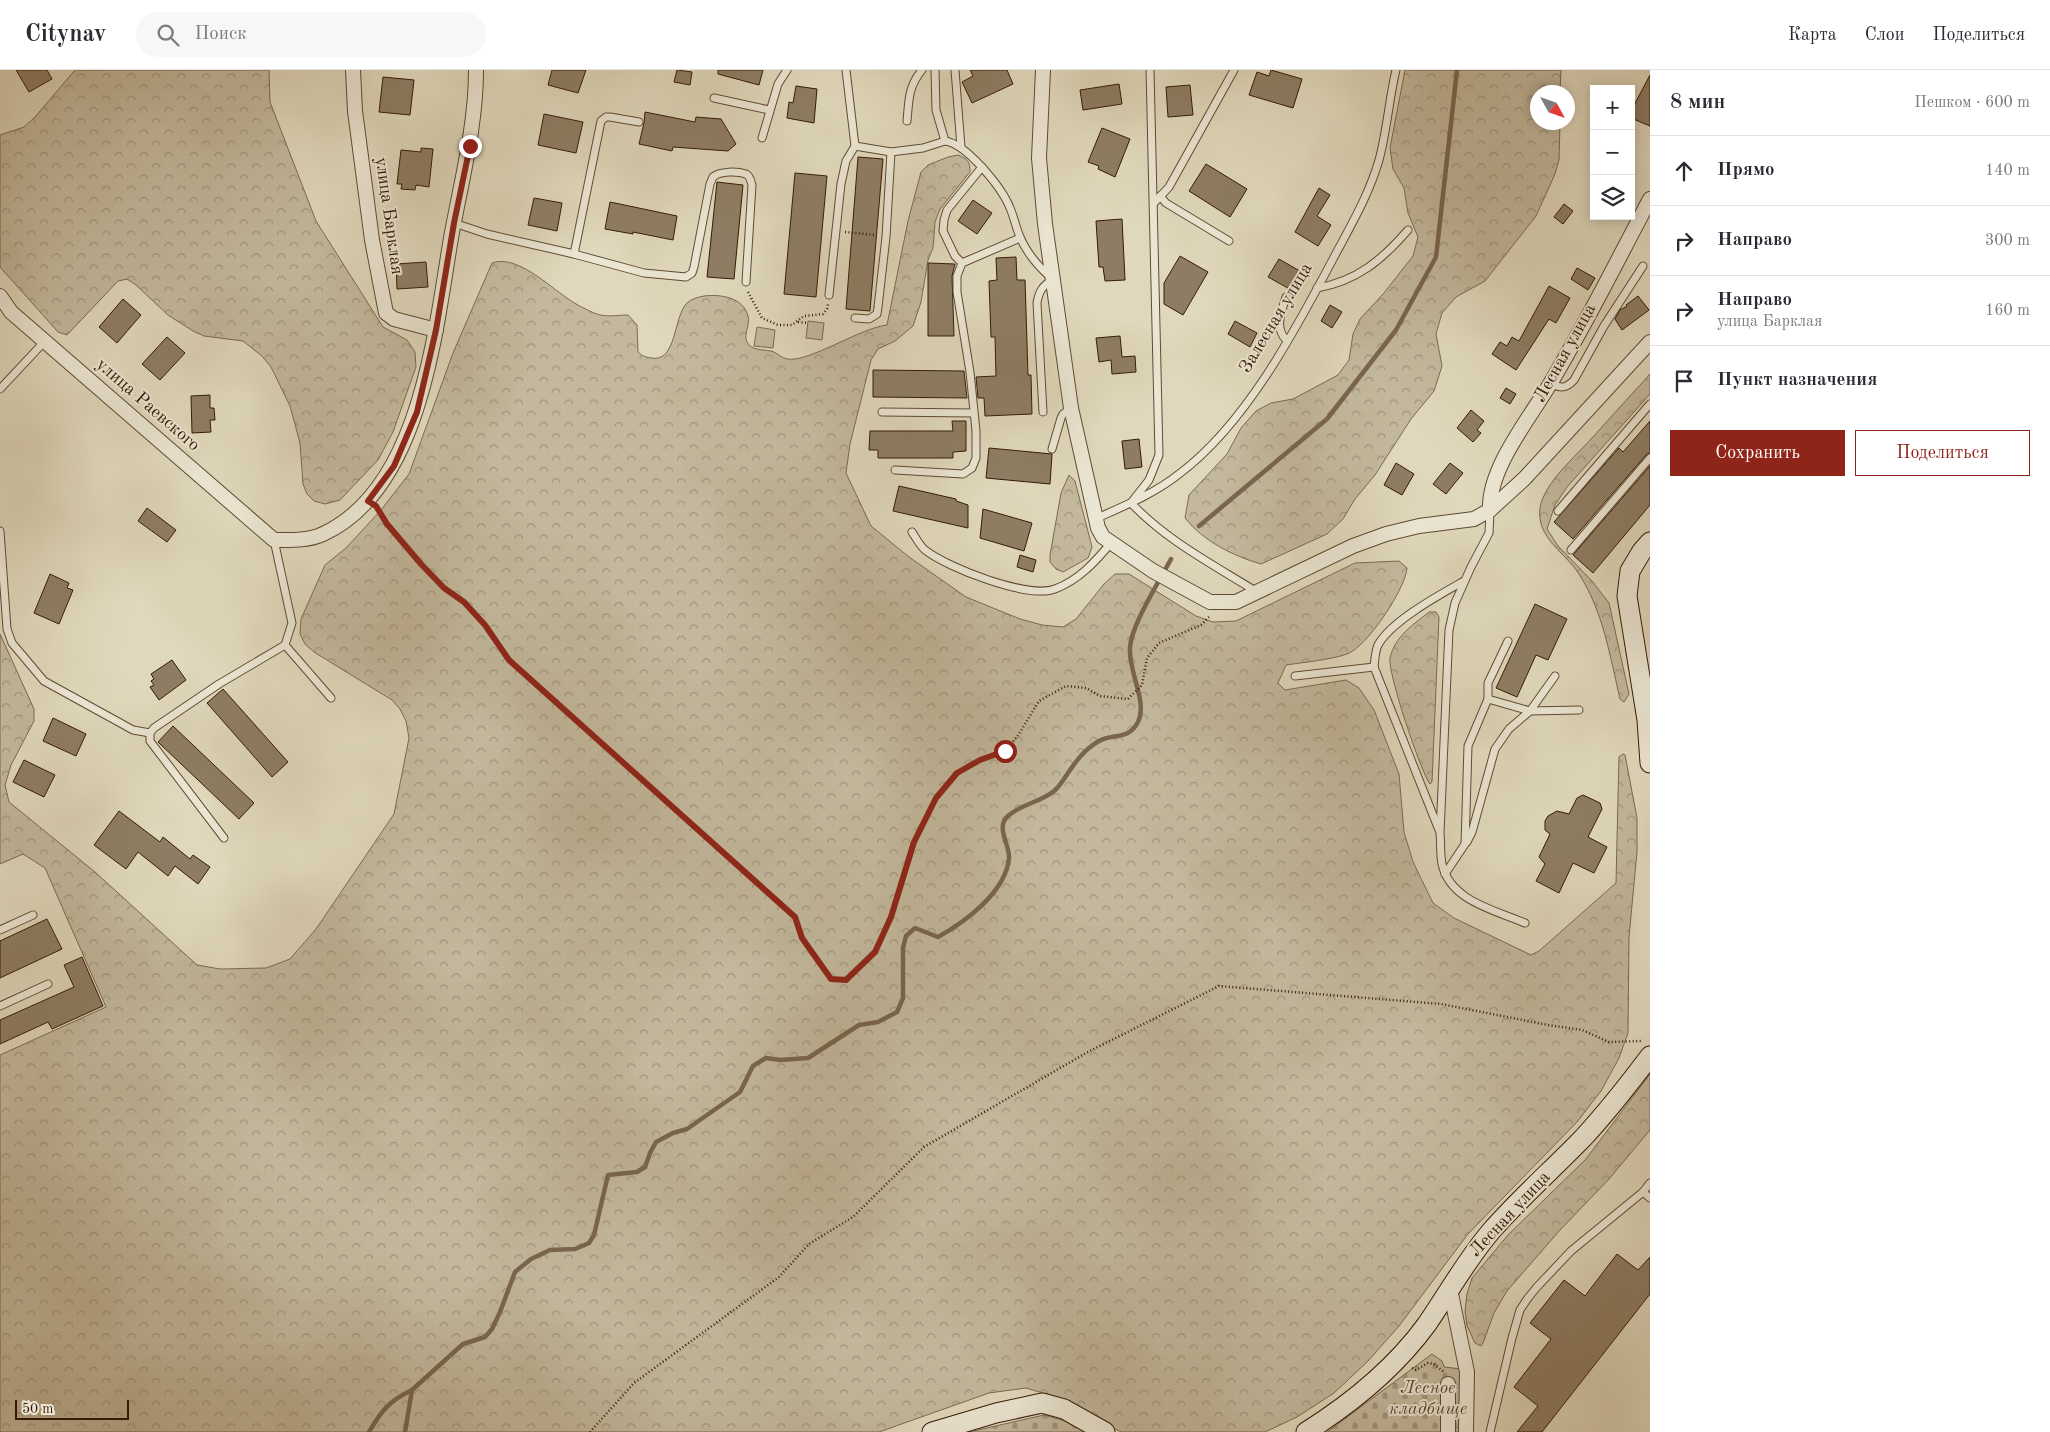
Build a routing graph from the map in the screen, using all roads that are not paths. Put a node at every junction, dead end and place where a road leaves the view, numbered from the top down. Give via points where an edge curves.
1 (353, 70) edge
2 (476, 70) edge
3 (786, 70) edge
4 (846, 70) edge
5 (922, 70) edge
6 (935, 70) edge
7 (955, 70) edge
8 (1043, 70) edge
9 (1150, 70) edge
10 (1234, 70) edge
11 (1396, 70) edge
12 (714, 98) dead end
13 (769, 110) junction
14 (907, 121) dead end
15 (639, 122) dead end
16 (762, 138) dead end
17 (945, 141) junction
18 (854, 146) junction
19 (961, 148) junction
20 (891, 152) junction
21 (982, 167) junction
22 (1160, 196) junction
23 (1650, 199) edge
24 (1154, 203) junction
25 (454, 223) junction
26 (1408, 230) dead end
27 (1020, 238) junction
28 (1229, 241) dead end
29 (574, 254) junction
30 (962, 263) junction
31 (1644, 266) dead end
32 (1053, 279) junction
33 (746, 282) road end
34 (1317, 288) junction
35 (829, 295) road end
36 (0, 296) edge
37 (1286, 297) dead end
38 (855, 318) dead end
39 (436, 330) junction
40 (45, 341) junction
41 (1287, 342) junction
42 (1650, 342) edge
43 (1550, 384) junction
44 (0, 389) edge
45 (1650, 404) edge
46 (1072, 408) junction
47 (882, 412) dead end
48 (973, 412) junction
49 (1043, 412) dead end
50 (1052, 449) dead end
51 (1650, 458) edge
52 (895, 470) dead end
53 (1131, 503) junction
54 (1490, 510) junction
55 (1558, 511) dead end
56 (1095, 519) junction
57 (0, 531) edge
58 (912, 532) dead end
59 (274, 540) junction
60 (1650, 542) edge
61 (1111, 543) junction
62 (1571, 550) dead end
63 (1464, 581) junction
64 (1258, 592) junction
65 (1508, 641) dead end
66 (285, 644) junction
67 (1374, 667) junction
68 (1295, 676) dead end
69 (1555, 676) dead end
70 (330, 698) dead end
71 (1488, 699) junction
72 (1579, 710) dead end
73 (1530, 711) junction
74 (150, 734) junction
75 (1650, 763) edge
76 (1440, 833) junction
77 (224, 838) dead end
78 (1465, 844) junction
79 (1445, 874) junction
80 (32, 914) dead end
81 (1525, 923) dead end
82 (0, 930) edge
83 (48, 984) dead end
84 (0, 1006) edge
85 (1650, 1056) edge
86 (1650, 1183) edge
87 (1643, 1192) junction
88 (1650, 1198) edge
89 (1450, 1289) junction
90 (1448, 1384) road end
91 (932, 1432) edge
92 (1105, 1432) edge
93 (1306, 1432) edge
94 (1448, 1432) edge
95 (1466, 1432) edge
96 (1490, 1432) edge

1 - 39 street, улица Барклая via 368,212 386,312 394,319
2 - 25 street via 470,146
3 - 13 lane
4 - 18 lane
5 - 14 lane via 909,93
6 - 17 lane via 936,110
7 - 19 lane
8 - 32 street via 1040,184
9 - 24 lane
10 - 22 lane via 1169,187
11 - 34 lane, Залесная улица via 1371,183
12 - 13 lane
13 - 16 lane
15 - 29 lane via 610,117 601,121
17 - 19 lane
17 - 20 lane
18 - 20 lane
18 - 35 lane via 844,170
19 - 21 lane
20 - 38 lane via 877,314 869,319
21 - 27 lane via 1010,207
21 - 30 lane via 946,210 943,231
22 - 24 lane
22 - 28 lane via 1166,203
23 - 43 street, Лесная улица
24 - 53 lane via 1159,455 1149,480
25 - 29 lane
25 - 39 street
26 - 34 lane via 1357,276
27 - 30 lane
27 - 32 lane via 1044,273
29 - 33 lane via 644,273 686,277 694,267 713,177 722,173 746,174 752,185
30 - 48 lane via 957,292
31 - 43 lane via 1604,326 1574,380 1569,386 1560,388
32 - 46 street
32 - 49 lane via 1043,286 1037,303
34 - 41 lane, Залесная улица
36 - 40 street, улица Раевского via 12,312
37 - 41 lane via 1279,329
39 - 59 street via 417,412 394,466 368,501 345,522 321,535 298,540
40 - 44 lane
40 - 59 street, улица Раевского
41 - 53 lane, Залесная улица via 1232,421 1197,460 1158,489
42 - 54 street via 1524,479
43 - 54 street, Лесная улица via 1510,445 1493,486
45 - 55 lane
46 - 50 lane via 1061,418
46 - 56 street
47 - 48 lane
48 - 52 lane via 976,458 972,468 963,474
51 - 62 lane
53 - 56 lane, Залесная улица
53 - 64 lane via 1167,535
54 - 63 lane via 1489,533
54 - 64 street via 1474,519 1419,526 1353,546
56 - 61 street via 1103,537
57 - 74 lane via 7,629 12,643 44,680 133,730
58 - 61 lane via 923,549 951,566 1001,583 1039,591 1054,589 1076,578 1092,566
59 - 66 lane via 292,623
60 - 75 main road via 1630,571 1628,596 1647,720
61 - 64 street via 1153,571 1210,602 1236,602
63 - 67 lane via 1397,624 1379,644
63 - 76 lane via 1449,630
65 - 71 lane via 1488,683
66 - 70 lane
66 - 74 lane via 219,684 154,728
67 - 68 lane
67 - 76 lane
69 - 73 lane
71 - 73 lane
71 - 78 lane via 1468,746
72 - 73 lane
73 - 78 lane via 1509,729 1495,749 1472,832
74 - 77 lane via 150,741
76 - 79 lane
78 - 79 lane
79 - 81 lane via 1464,897
80 - 82 lane
83 - 84 lane
85 - 89 main road, Лесная улица via 1585,1136 1493,1229
86 - 87 lane
87 - 88 lane
87 - 96 lane via 1571,1251 1536,1286 1520,1310
89 - 93 main road, Лесная улица via 1400,1357 1353,1401
89 - 95 street via 1467,1372
90 - 94 street
91 - 92 main road via 1042,1403 1064,1409

